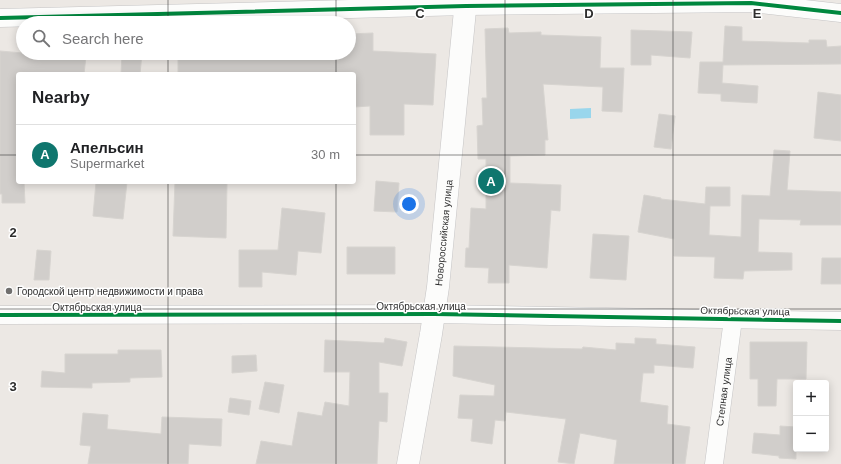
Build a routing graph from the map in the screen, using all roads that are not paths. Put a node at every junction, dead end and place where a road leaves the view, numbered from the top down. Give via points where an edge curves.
1 (751, 1) edge
2 (466, 3) edge
3 (841, 13) edge
4 (62, 16) edge
5 (16, 17) edge
6 (0, 18) edge
7 (434, 314) junction
8 (0, 315) edge
9 (733, 319) junction
10 (841, 321) edge
11 (408, 464) edge
12 (714, 464) edge

1 - 2 street
1 - 3 street
2 - 4 street
2 - 7 street, Новороссийская улица
5 - 6 street
7 - 8 street, Октябрьская улица
7 - 9 street, Октябрьская улица
7 - 11 street, Новороссийская улица
9 - 10 street, Октябрьская улица
9 - 12 street, Степная улица

